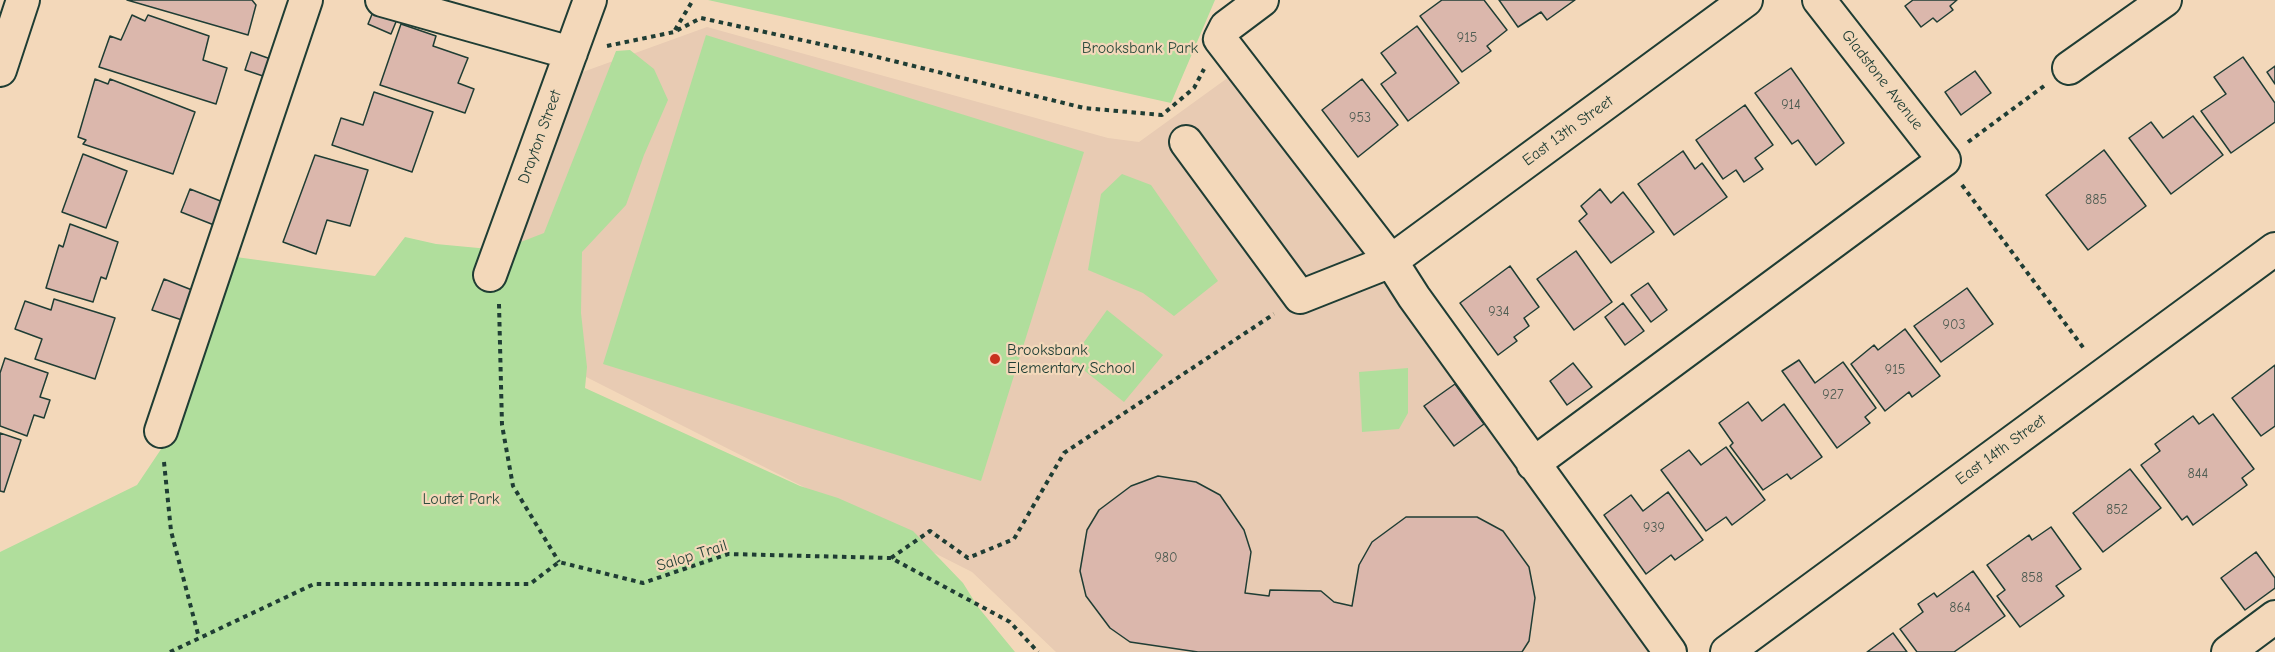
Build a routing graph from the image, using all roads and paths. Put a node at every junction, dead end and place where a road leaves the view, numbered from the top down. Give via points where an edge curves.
1 (23, 0) edge
2 (306, 0) edge
3 (382, 0) edge
4 (590, 0) edge
5 (693, 0) edge
6 (1262, 0) edge
7 (1746, 0) edge
8 (1819, 0) edge
9 (2164, 0) edge
10 (674, 32) junction
11 (1220, 39) junction
12 (571, 53) junction
13 (2069, 68) joint
14 (0, 70) edge
15 (1186, 142) dead end
16 (1944, 160) junction
17 (2275, 249) edge
18 (1391, 261) junction
19 (490, 275) joint
20 (1300, 297) junction
21 (2103, 375) junction
22 (160, 431) joint
23 (1533, 464) junction
24 (891, 558) junction
25 (559, 562) junction
26 (2275, 617) edge
27 (200, 638) junction
28 (170, 652) edge
29 (1038, 652) edge
30 (1670, 652) edge
31 (1727, 652) edge
32 (2228, 652) edge

1 - 14 street
2 - 22 street
3 - 12 street
4 - 12 street, Drayton Street
5 - 10 path
6 - 11 street via 1226,27
7 - 18 street, East 13th Street
8 - 16 street, Gladstone Avenue
9 - 13 street
10 - 11 path via 701,18 1084,108 1162,115 1194,88
10 - 12 path
11 - 18 street
12 - 19 street, Drayton Street
13 - 16 path
15 - 20 street
16 - 21 path
16 - 23 street
17 - 21 street, East 14th Street
18 - 20 street, East 13th Street
18 - 23 street
19 - 25 path via 498,290 502,425 513,486
20 - 24 path via 1064,453 1014,538 968,558 930,531
21 - 31 street, East 14th Street
22 - 27 path via 171,531
23 - 30 street
24 - 25 path, Salop Trail via 728,554 643,583
24 - 29 path, Salop Trail via 1010,622
25 - 27 path via 531,584 314,584
26 - 32 street
27 - 28 path

